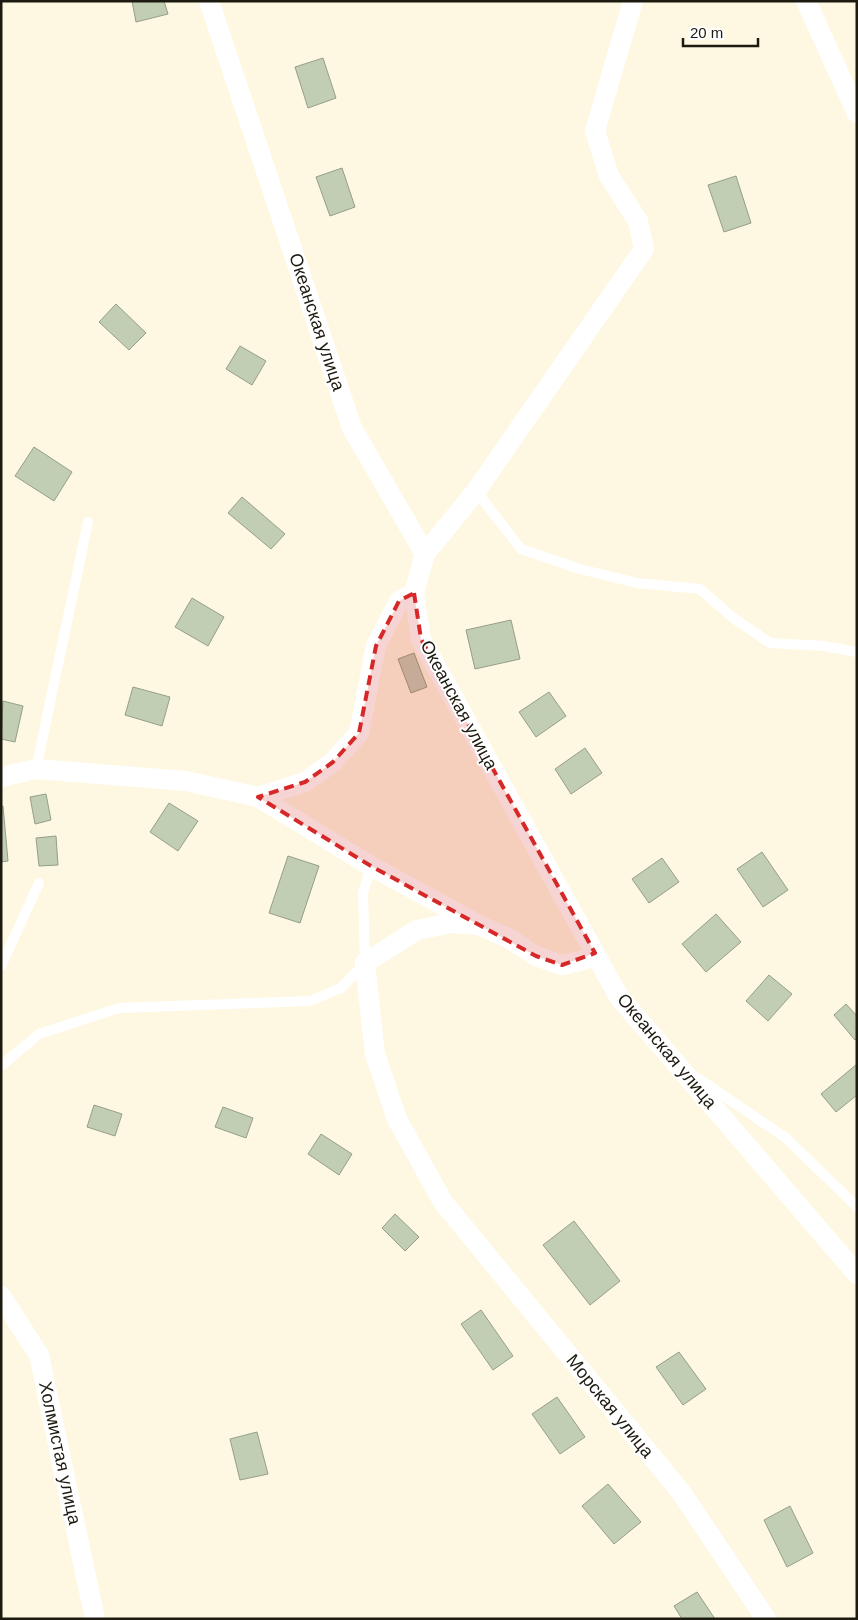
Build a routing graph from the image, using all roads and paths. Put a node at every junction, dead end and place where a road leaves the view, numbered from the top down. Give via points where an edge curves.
1 (209, 1) edge
2 (632, 1) edge
3 (806, 1) edge
4 (857, 113) edge
5 (476, 491) junction
6 (88, 522) dead end
7 (425, 554) junction
8 (414, 593) junction
9 (857, 652) edge
10 (36, 770) junction
11 (1, 777) edge
12 (258, 797) junction
13 (371, 866) junction
14 (38, 883) dead end
15 (479, 925) junction
16 (595, 953) junction
17 (365, 963) junction
18 (1, 966) edge
19 (1, 1066) edge
20 (680, 1067) junction
21 (857, 1207) edge
22 (857, 1274) edge
23 (1, 1296) edge
24 (96, 1619) edge
25 (766, 1619) edge

1 - 7 street, Океанская улица via 352,428
2 - 5 street via 595,130 609,176 638,221 644,249
3 - 4 street
5 - 7 street
5 - 9 lane via 521,549 580,569 637,583 700,589 732,617 770,643 824,646
6 - 10 lane
7 - 8 street, Океанская улица
8 - 12 street via 399,601 376,646 359,733 333,762 305,782
8 - 16 street, Океанская улица via 421,639
10 - 11 street
10 - 12 street via 186,781
12 - 13 street
13 - 15 street
13 - 17 lane via 363,893
14 - 18 lane
15 - 16 street via 510,938 536,956 562,965 584,960
15 - 17 street via 451,923 417,930
16 - 20 street, Океанская улица via 620,997
17 - 19 lane via 341,988 310,1001 119,1008 39,1034
17 - 25 street, Морская улица via 375,1054 397,1119 443,1202 681,1492
20 - 21 lane via 786,1138
20 - 22 street, Океанская улица
23 - 24 street, Холмистая улица via 39,1356

